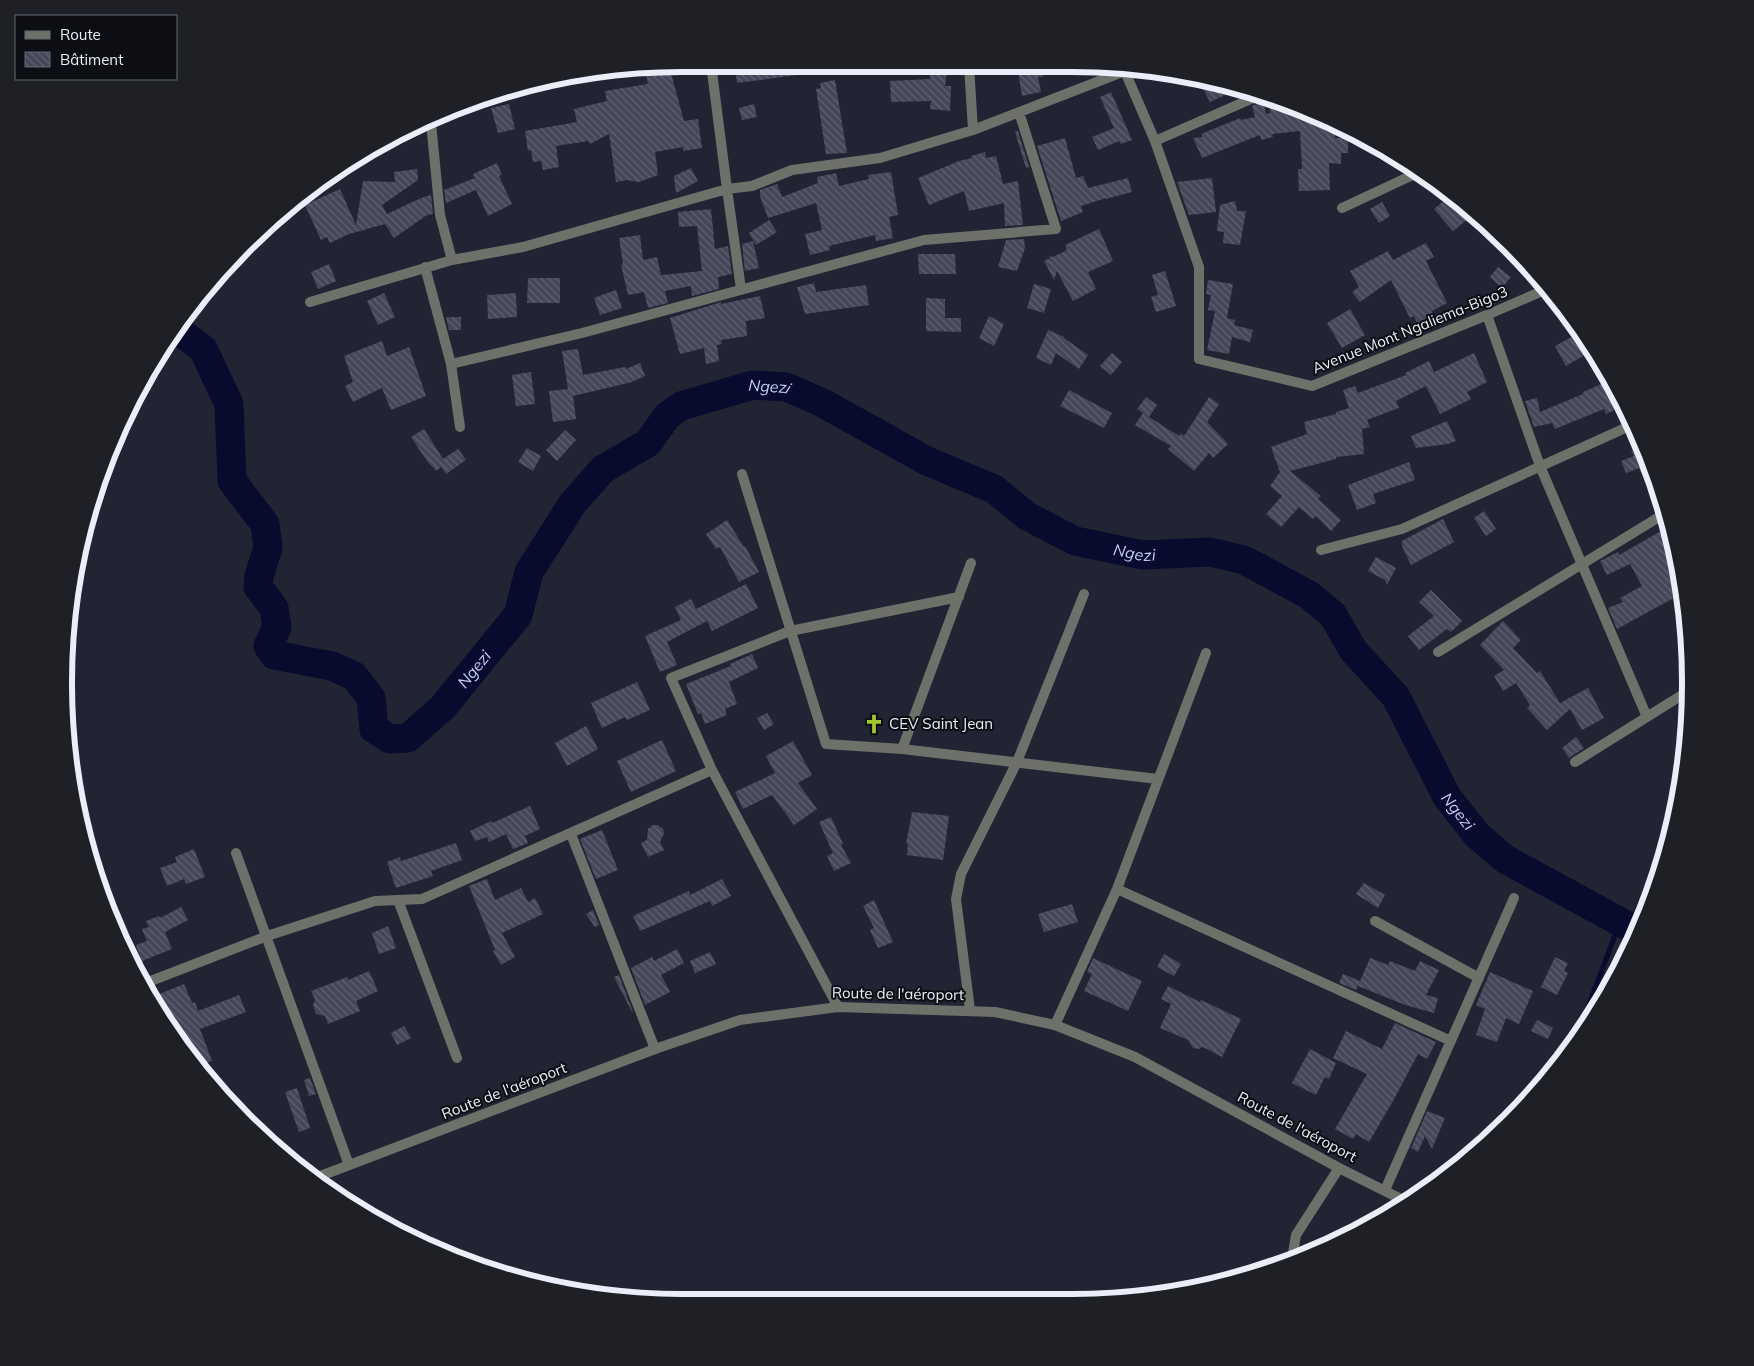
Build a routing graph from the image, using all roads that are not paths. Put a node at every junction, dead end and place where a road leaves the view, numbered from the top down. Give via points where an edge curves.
1 (712, 72) edge
2 (969, 72) edge
3 (1112, 74) edge
4 (1127, 76) edge
5 (1250, 100) edge
6 (1019, 112) junction
7 (430, 127) edge
8 (973, 130) junction
9 (1156, 140) junction
10 (1411, 176) edge
11 (727, 189) junction
12 (1342, 208) dead end
13 (452, 260) junction
14 (426, 268) junction
15 (741, 289) junction
16 (1539, 292) edge
17 (310, 302) dead end
18 (1487, 316) junction
19 (451, 364) junction
20 (460, 427) dead end
21 (1626, 428) edge
22 (1540, 466) junction
23 (742, 474) dead end
24 (1659, 517) edge
25 (1321, 550) dead end
26 (971, 563) dead end
27 (1581, 564) junction
28 (1084, 594) dead end
29 (959, 597) junction
30 (790, 631) junction
31 (1438, 652) dead end
32 (1206, 653) dead end
33 (1681, 695) edge
34 (1647, 717) junction
35 (902, 749) junction
36 (1017, 762) junction
37 (1575, 762) dead end
38 (712, 770) junction
39 (1158, 779) junction
40 (571, 834) junction
41 (236, 853) dead end
42 (1116, 889) junction
43 (1514, 898) dead end
44 (398, 900) junction
45 (1375, 921) dead end
46 (267, 936) junction
47 (1479, 978) junction
48 (150, 981) edge
49 (838, 1007) junction
50 (970, 1010) junction
51 (1055, 1025) junction
52 (1451, 1041) junction
53 (655, 1049) junction
54 (457, 1058) dead end
55 (349, 1165) junction
56 (1339, 1168) junction
57 (322, 1175) edge
58 (1385, 1190) junction
59 (1399, 1198) edge
60 (1293, 1251) edge

1 - 11 street
2 - 8 street
3 - 6 street
4 - 9 street
5 - 9 street
6 - 8 street
6 - 15 street via 1056,229 924,240
7 - 13 street via 440,215
8 - 11 street via 880,158 792,170 752,186
9 - 18 street, Avenue Mont Ngaliema-Bigo3 via 1199,268 1199,359 1312,386
10 - 12 street
11 - 13 street via 524,247
11 - 15 street
13 - 14 street
14 - 17 street
14 - 19 street
15 - 19 street via 582,333
16 - 18 street, Avenue Mont Ngaliema-Bigo3
18 - 22 street
19 - 20 street
21 - 22 street
22 - 25 street via 1402,529
22 - 27 street
23 - 30 street
24 - 27 street
26 - 29 street
27 - 31 street
27 - 34 street
28 - 36 street
29 - 30 street
29 - 35 street
30 - 35 street via 826,744
30 - 38 street via 671,678
32 - 39 street
33 - 34 street
34 - 37 street
35 - 36 street
36 - 39 street
36 - 50 street via 961,874 956,899
38 - 40 street
38 - 49 street
39 - 42 street
40 - 44 street via 422,899
40 - 53 street
41 - 46 street
42 - 51 street
42 - 52 street
43 - 47 street
44 - 46 street via 375,901
44 - 54 street
45 - 47 street
46 - 48 street
46 - 55 street
47 - 52 street
49 - 50 street, Route de l'aéroport
49 - 53 street, Route de l'aéroport via 740,1020
50 - 51 street, Route de l'aéroport
51 - 56 street, Route de l'aéroport via 1135,1057
52 - 58 street
53 - 55 street, Route de l'aéroport
55 - 57 street, Route de l'aéroport
56 - 58 street, Route de l'aéroport
56 - 60 street via 1296,1235
58 - 59 street, Route de l'aéroport

